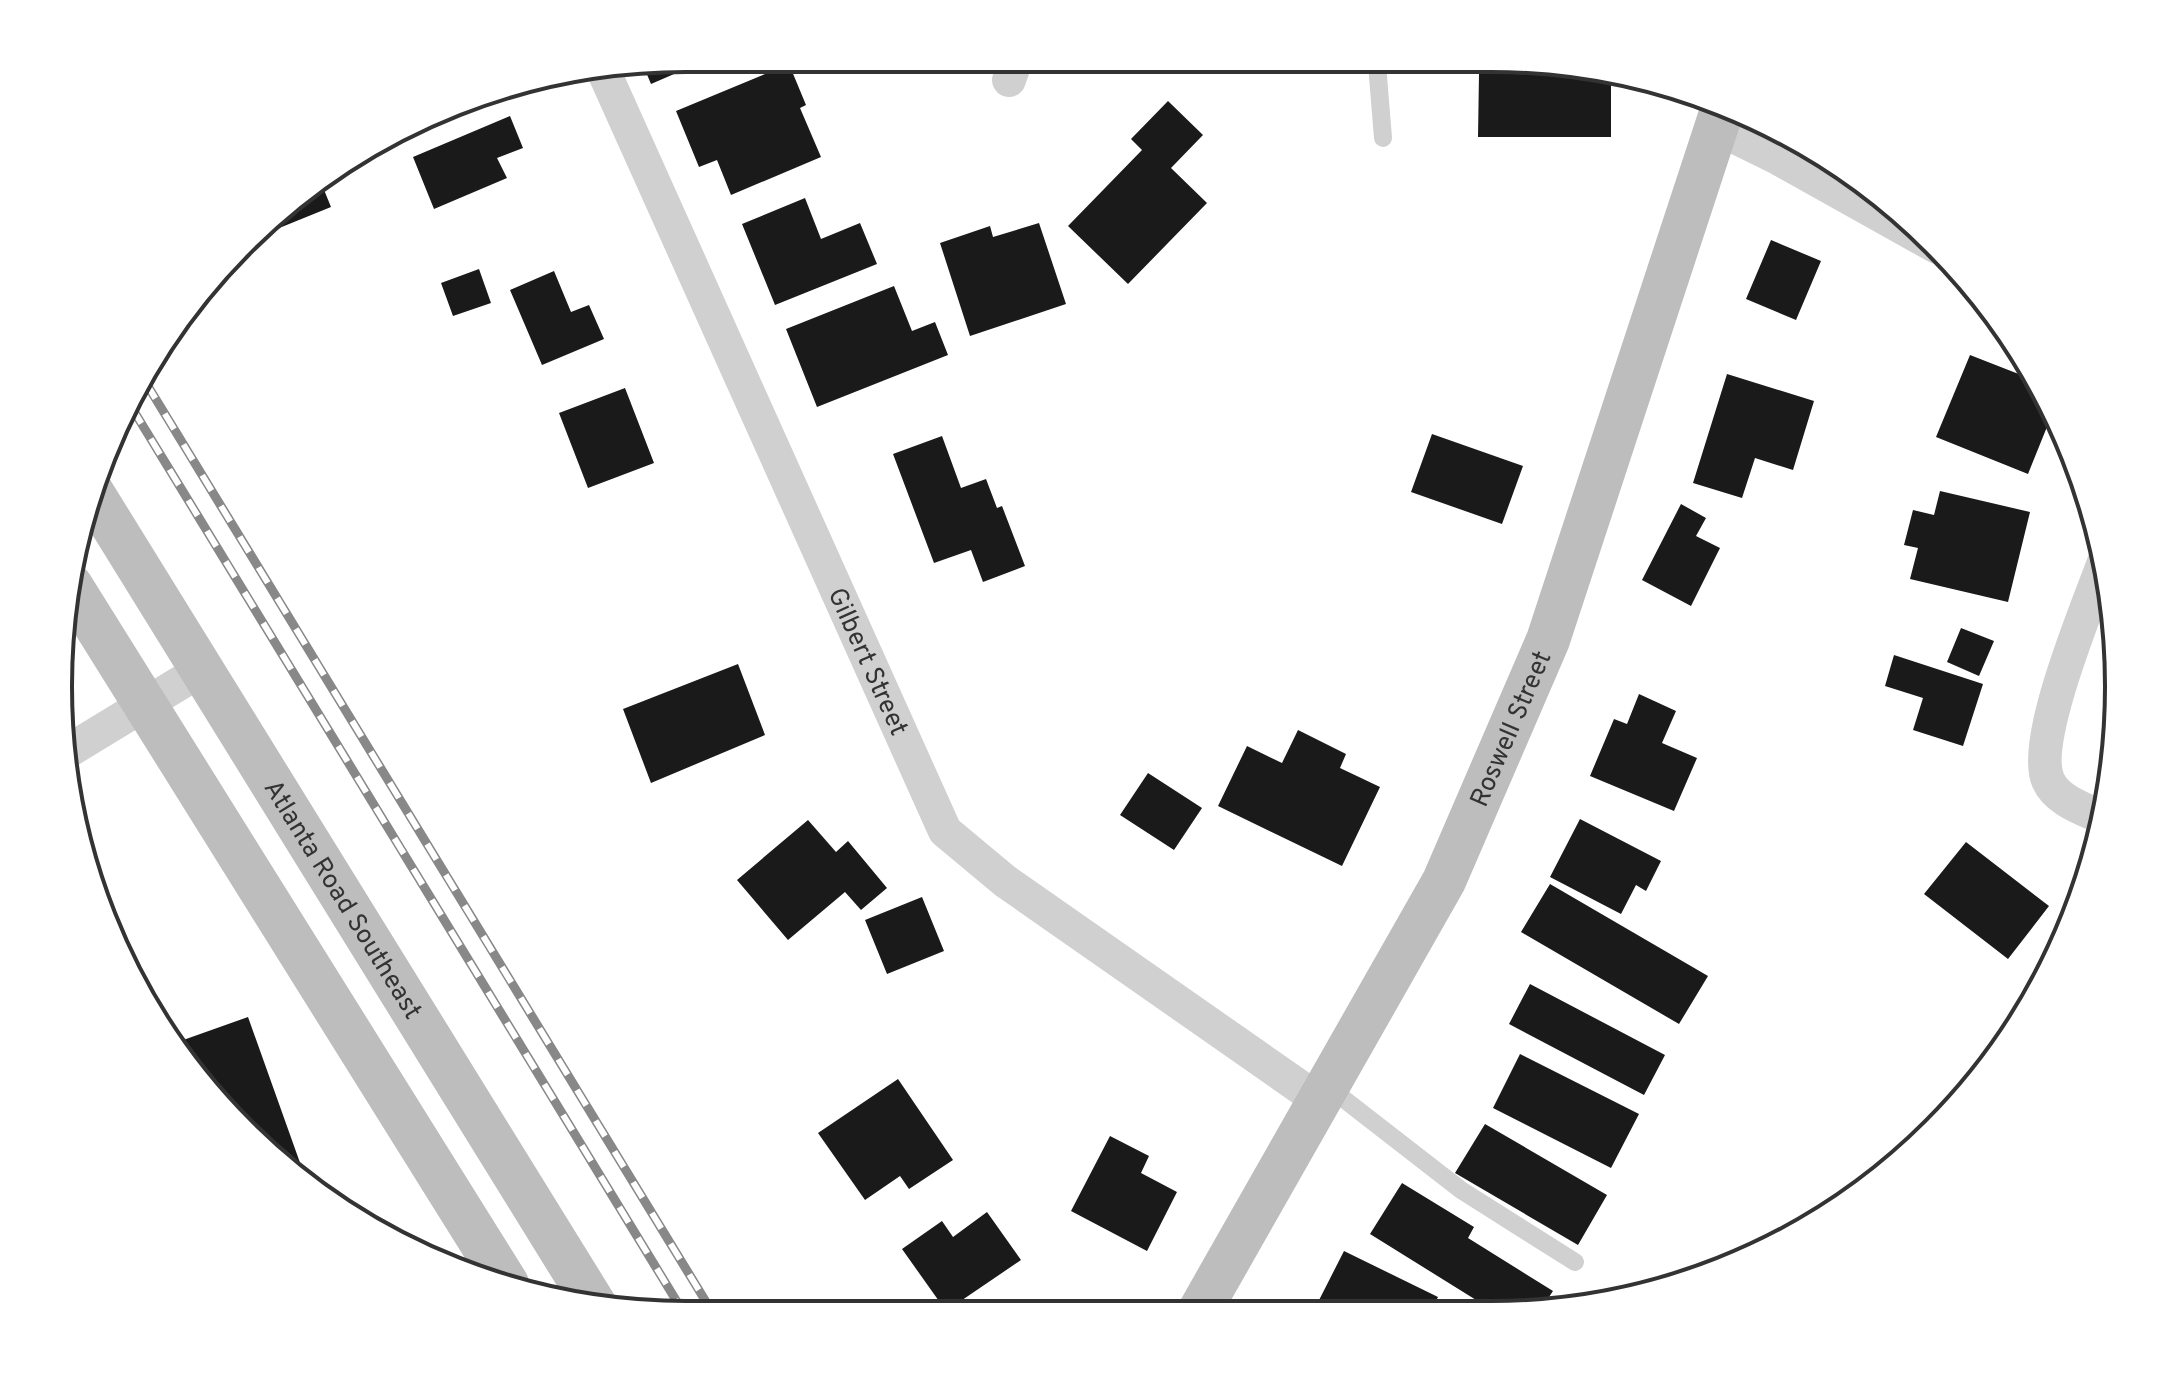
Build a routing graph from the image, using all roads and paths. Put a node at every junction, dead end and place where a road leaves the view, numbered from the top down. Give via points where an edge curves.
1 (1378, 72) edge
2 (606, 77) edge
3 (1721, 117) edge
4 (1724, 118) edge
5 (1383, 138) dead end
6 (1896, 224) edge
7 (100, 505) edge
8 (2096, 584) edge
9 (78, 598) edge
10 (203, 669) junction
11 (146, 704) junction
12 (75, 747) edge
13 (2092, 812) edge
14 (1322, 1092) junction
15 (1575, 1262) dead end
16 (499, 1271) edge
17 (587, 1293) edge
18 (1205, 1301) edge

1 - 5 lane
2 - 14 street, Gilbert Street via 945,831 1005,881
3 - 14 main road, Roswell Street via 1548,640 1444,881
4 - 6 street via 1776,157
7 - 10 main road, Atlanta Road Southeast
8 - 13 street via 2067,664 2044,765 2056,792
9 - 11 main road
10 - 11 street
10 - 17 main road, Atlanta Road Southeast
11 - 12 street
11 - 16 main road
14 - 15 lane
14 - 18 main road, Roswell Street

